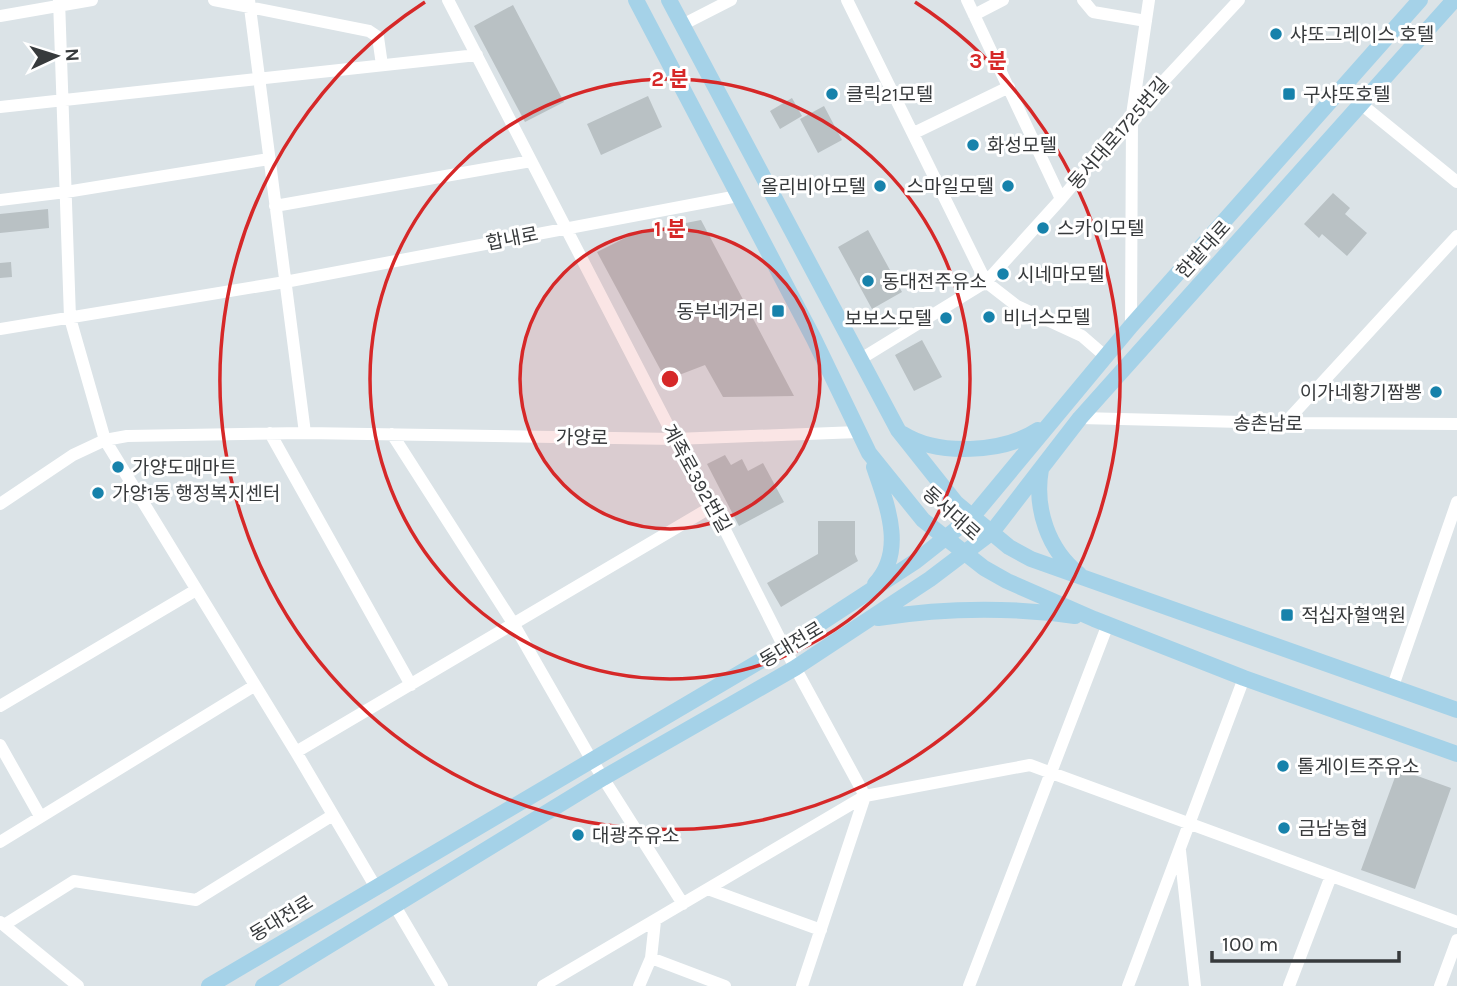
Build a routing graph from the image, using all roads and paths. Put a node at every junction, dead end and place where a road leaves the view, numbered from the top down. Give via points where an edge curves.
1 (92, 0) edge
2 (214, 0) edge
3 (448, 0) edge
4 (636, 0) edge
5 (669, 0) edge
6 (731, 0) edge
7 (846, 0) edge
8 (967, 0) edge
9 (1003, 0) edge
10 (1083, 0) edge
11 (1149, 0) edge
12 (1238, 0) edge
13 (1420, 0) edge
14 (1454, 0) edge
15 (59, 3) edge
16 (250, 4) edge
17 (974, 15) junction
18 (0, 16) edge
19 (1146, 20) junction
20 (682, 25) junction
21 (477, 55) junction
22 (382, 65) junction
23 (259, 79) junction
24 (1009, 87) junction
25 (62, 100) junction
26 (1361, 104) junction
27 (0, 107) edge
28 (1132, 115) junction
29 (914, 133) junction
30 (269, 159) junction
31 (531, 161) junction
32 (1457, 182) edge
33 (66, 192) junction
34 (738, 196) junction
35 (1061, 199) junction
36 (0, 200) edge
37 (275, 206) junction
38 (566, 228) junction
39 (1457, 236) edge
40 (285, 282) junction
41 (986, 282) junction
42 (70, 318) junction
43 (1131, 326) junction
44 (0, 329) edge
45 (1105, 356) junction
46 (859, 360) junction
47 (1080, 418) junction
48 (1455, 421) edge
49 (1050, 422) junction
50 (1285, 423) junction
51 (898, 430) junction
52 (859, 432) junction
53 (270, 433) junction
54 (304, 433) junction
55 (392, 433) junction
56 (674, 439) junction
57 (105, 440) junction
58 (869, 453) junction
59 (1041, 467) junction
60 (1457, 502) edge
61 (0, 504) edge
62 (713, 506) junction
63 (973, 516) junction
64 (1453, 528) edge
65 (992, 532) junction
66 (945, 538) junction
67 (964, 553) junction
68 (1090, 581) junction
69 (196, 590) junction
70 (861, 598) junction
71 (872, 619) junction
72 (1101, 621) junction
73 (513, 623) junction
74 (784, 647) junction
75 (795, 668) junction
76 (1244, 678) junction
77 (411, 685) junction
78 (254, 686) junction
79 (1393, 686) junction
80 (0, 706) edge
81 (1457, 710) edge
82 (0, 745) edge
83 (296, 752) junction
84 (1457, 754) edge
85 (591, 759) junction
86 (1051, 773) junction
87 (603, 778) junction
88 (865, 796) junction
89 (333, 815) junction
90 (40, 816) junction
91 (1189, 824) junction
92 (0, 842) edge
93 (1180, 848) junction
94 (1331, 876) junction
95 (375, 886) junction
96 (708, 889) junction
97 (683, 904) junction
98 (395, 906) junction
99 (656, 921) junction
100 (1457, 922) edge
101 (2, 924) edge
102 (821, 930) junction
103 (1457, 940) edge
104 (651, 958) junction
105 (78, 986) edge
106 (209, 986) edge
107 (263, 986) edge
108 (443, 986) edge
109 (543, 986) edge
110 (639, 986) edge
111 (724, 986) edge
112 (802, 986) edge
113 (969, 986) edge
114 (1128, 986) edge
115 (1195, 986) edge
116 (1289, 986) edge
117 (1440, 986) edge

1 - 15 street
2 - 16 street
3 - 21 street, 계족로392번길
4 - 34 main road, 동서대로
5 - 20 main road, 동서대로
6 - 20 street
7 - 29 street
8 - 17 street
9 - 17 street
10 - 19 street via 1093,12
11 - 19 street
12 - 28 street, 동서대로1725번길
13 - 43 main road, 한밭대로
14 - 26 main road, 한밭대로
15 - 18 street
15 - 25 street
16 - 22 street via 369,32 378,37
16 - 23 street
17 - 24 street
19 - 28 street
20 - 46 main road, 동서대로
21 - 22 street
21 - 31 street, 계족로392번길
22 - 23 street
23 - 25 street
23 - 30 street
24 - 29 street
24 - 35 street
25 - 27 street
25 - 33 street
26 - 32 street
26 - 47 main road, 한밭대로
28 - 35 street, 동서대로1725번길
28 - 43 street
29 - 41 street
30 - 33 street
30 - 37 street
31 - 37 street
31 - 38 street, 계족로392번길
33 - 36 street
33 - 42 street
34 - 38 street, 합내로
34 - 52 main road, 동서대로
35 - 41 street, 동서대로1725번길
37 - 40 street
38 - 40 street, 합내로
38 - 56 street, 계족로392번길
39 - 50 street
40 - 42 street, 합내로
40 - 54 street
41 - 45 street via 1017,306 1082,336
41 - 46 street, 동서대로1725번길
42 - 44 street, 합내로
42 - 57 street
43 - 45 main road, 한밭대로
45 - 49 main road, 한밭대로
46 - 51 main road, 동서대로
47 - 50 street, 송촌남로
47 - 59 main road, 한밭대로
48 - 50 street, 송촌남로
49 - 51 main road via 1016,440 966,449 927,445
49 - 63 main road, 한밭대로
51 - 63 main road, 동서대로 via 948,495
52 - 56 street, 가양로
52 - 58 main road, 동서대로
53 - 54 street, 가양로
53 - 57 street, 가양로
53 - 77 street
54 - 55 street, 가양로
55 - 56 street, 가양로
55 - 73 street
56 - 62 street, 계족로392번길
57 - 61 street, 가양로 via 73,455
57 - 69 street
58 - 66 main road, 동서대로 via 915,512
58 - 70 main road via 891,523 892,553 885,572
59 - 65 main road, 한밭대로
59 - 68 main road via 1040,503 1053,545
60 - 64 street
62 - 73 street
62 - 74 street, 계족로392번길
63 - 65 main road, 동서대로
63 - 66 main road, 동대전로
64 - 79 street
65 - 67 main road, 동대전로
65 - 68 main road, 동서대로 via 1018,553
66 - 67 main road, 동서대로
66 - 70 main road, 동대전로
67 - 71 main road, 동대전로
67 - 72 main road, 동서대로 via 1007,581
68 - 79 main road, 동서대로
69 - 78 street
69 - 80 street
70 - 74 main road, 동대전로
71 - 72 main road via 919,611 1031,612
71 - 75 main road, 동대전로
72 - 76 main road, 동서대로
72 - 86 street
73 - 77 street
73 - 85 street
74 - 75 street, 계족로392번길
74 - 85 main road, 동대전로
75 - 87 main road, 동대전로
75 - 88 street, 계족로392번길
76 - 84 main road, 동서대로
76 - 91 street
77 - 83 street
78 - 83 street
78 - 90 street
79 - 81 main road, 동서대로
82 - 90 street
83 - 89 street
85 - 87 street
85 - 95 main road, 동대전로
86 - 88 street via 1030,765
86 - 91 street
86 - 113 street
87 - 97 street
87 - 98 main road, 동대전로
88 - 96 street
88 - 102 street
89 - 95 street
89 - 101 street via 195,900 74,881
90 - 92 street
91 - 93 street
91 - 94 street
93 - 114 street
93 - 115 street
94 - 100 street
94 - 116 street
95 - 106 main road, 동대전로
96 - 97 street
96 - 102 street
97 - 99 street
98 - 107 main road, 동대전로
98 - 108 street
99 - 104 street
99 - 109 street
101 - 105 street
102 - 112 street
103 - 117 street
104 - 110 street
104 - 111 street

